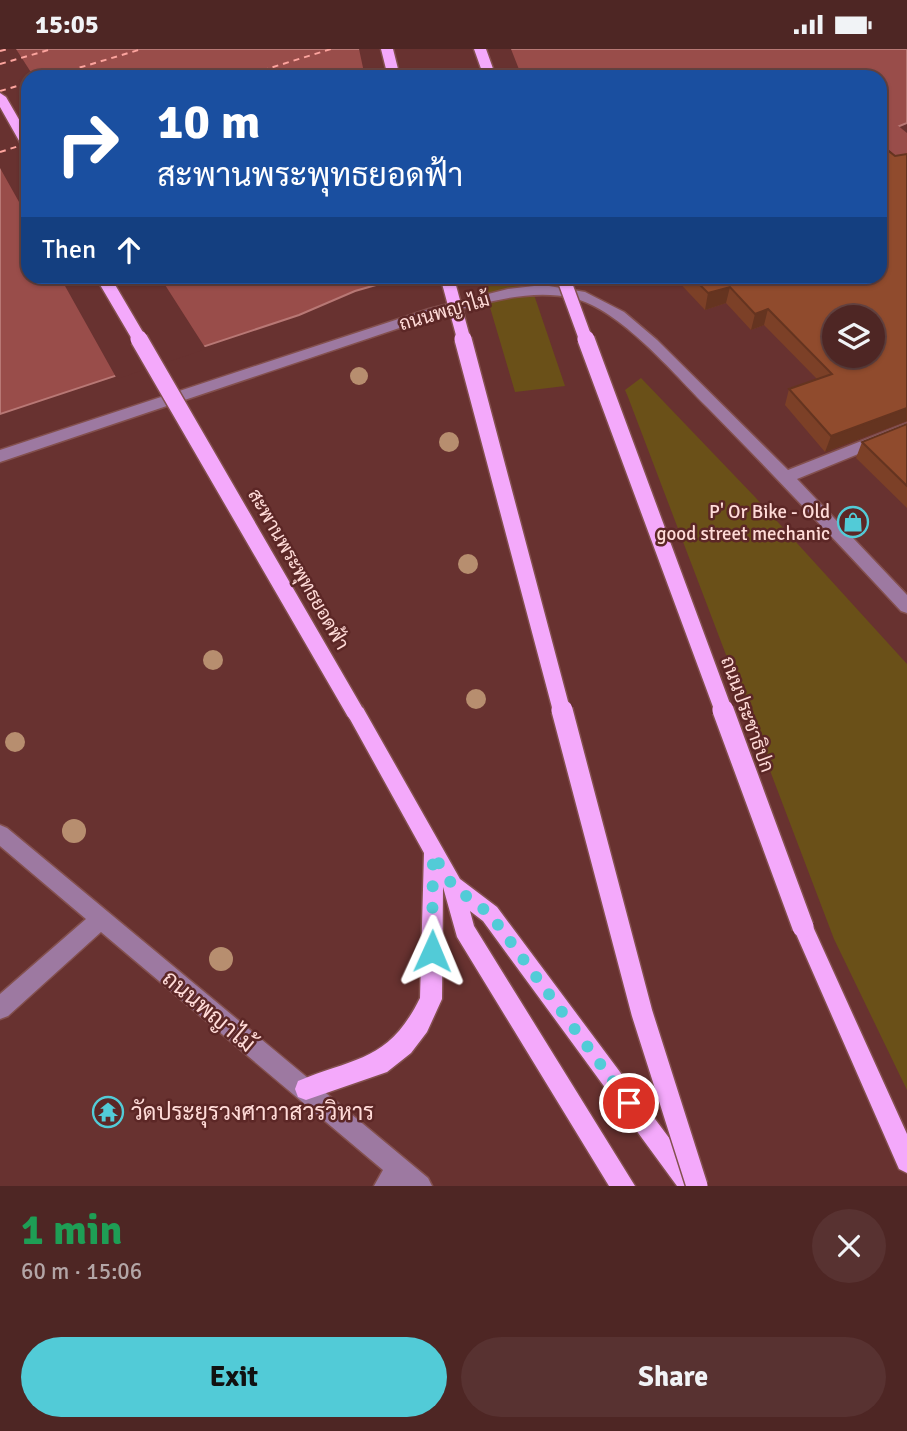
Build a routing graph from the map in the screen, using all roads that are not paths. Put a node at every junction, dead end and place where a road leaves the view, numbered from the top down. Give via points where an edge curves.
1 (387, 49) edge
2 (480, 49) edge
3 (392, 70) edge
4 (488, 70) edge
5 (0, 97) edge
6 (21, 134) edge
7 (107, 284) edge
8 (449, 284) edge
9 (566, 284) edge
10 (907, 428) edge
11 (0, 456) edge
12 (786, 477) junction
13 (907, 606) edge
14 (0, 834) edge
15 (433, 854) junction
16 (453, 886) junction
17 (100, 919) junction
18 (0, 1008) edge
19 (306, 1089) junction
20 (907, 1161) edge
21 (392, 1177) edge
22 (420, 1186) edge
23 (624, 1186) edge
24 (691, 1186) edge
25 (697, 1186) edge

1 - 3 main road
2 - 4 main road
5 - 6 main road
7 - 15 main road, สะพานพระพุทธยอดฟ้า, bridge
8 - 25 main road, bridge via 642,1013
9 - 20 main road, ถนนประชาธิปก, bridge via 803,927
10 - 12 street
11 - 12 street, ถนนพญาไม้ via 433,312 543,289 580,295 618,314
12 - 13 street, ถนนพญาไม้
14 - 17 street, ถนนพญาไม้
15 - 16 main road, สะพานพระพุทธยอดฟ้า
15 - 19 main road via 431,999 419,1024 403,1045 379,1064
16 - 23 main road via 464,930
16 - 24 main road via 490,914
17 - 18 street
17 - 19 street, ถนนพญาไม้
19 - 21 street, ถนนพญาไม้
21 - 22 street, ถนนพญาไม้

